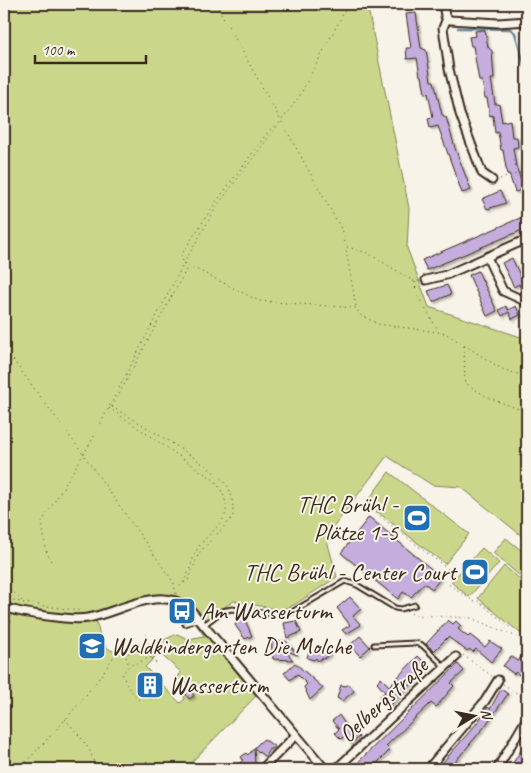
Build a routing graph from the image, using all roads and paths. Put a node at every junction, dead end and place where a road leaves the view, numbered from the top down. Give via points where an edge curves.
1 (216, 4) edge
2 (344, 4) edge
3 (443, 4) edge
4 (447, 18) junction
5 (527, 21) edge
6 (280, 120) junction
7 (527, 171) edge
8 (492, 180) joint
9 (527, 239) edge
10 (346, 247) junction
11 (487, 257) junction
12 (184, 262) junction
13 (424, 280) joint
14 (415, 282) junction
15 (527, 302) edge
16 (356, 308) junction
17 (438, 331) junction
18 (464, 346) junction
19 (4, 348) edge
20 (527, 377) edge
21 (108, 407) junction
22 (112, 407) junction
23 (527, 412) edge
24 (83, 454) junction
25 (364, 504) dead end
26 (51, 561) dead end
27 (449, 570) dead end
28 (4, 582) edge
29 (445, 582) dead end
30 (183, 584) junction
31 (176, 590) junction
32 (4, 597) edge
33 (175, 599) junction
34 (23, 603) junction
35 (415, 605) dead end
36 (4, 607) edge
37 (404, 608) junction
38 (20, 612) junction
39 (96, 615) junction
40 (201, 622) junction
41 (186, 624) dead end
42 (4, 629) edge
43 (512, 629) dead end
44 (146, 634) dead end
45 (527, 641) edge
46 (374, 645) dead end
47 (152, 657) junction
48 (456, 657) joint
49 (156, 663) dead end
50 (130, 666) junction
51 (446, 667) junction
52 (498, 680) junction
53 (140, 700) dead end
54 (527, 700) edge
55 (65, 718) junction
56 (527, 718) edge
57 (296, 734) junction
58 (278, 752) junction
59 (19, 769) edge
60 (95, 769) edge
61 (262, 769) edge
62 (294, 769) edge
63 (325, 769) edge
64 (336, 769) edge
65 (428, 769) edge
66 (497, 769) edge

1 - 6 path
2 - 6 path via 345,10 299,97
3 - 4 street
4 - 5 street via 465,22
4 - 8 street via 443,28 460,114 482,173
6 - 10 path via 343,232
6 - 12 path via 217,206
6 - 12 path via 216,202 181,255
7 - 8 path
9 - 11 street
10 - 14 path via 368,253
10 - 16 path
11 - 13 street via 446,275
11 - 15 street via 503,291
12 - 16 path via 259,301
12 - 21 path
12 - 22 path via 186,270
13 - 14 path
14 - 17 path via 416,292
16 - 17 path via 360,315 373,322
17 - 18 path
18 - 20 path via 502,369
18 - 23 path via 465,383 489,398
19 - 24 path
21 - 22 path
21 - 24 path
21 - 30 path via 214,480 222,490 225,516 198,548
22 - 30 path via 218,475 229,487 233,517 199,553 188,581
24 - 26 path via 42,522
24 - 31 path
25 - 27 path
28 - 34 path
29 - 43 path via 475,602 477,600
30 - 31 path
31 - 33 path
32 - 34 path
33 - 39 street via 154,599
33 - 40 street
34 - 39 path
35 - 37 lane
36 - 38 street
37 - 40 lane via 395,608 345,581 290,614 279,616 232,609
37 - 45 path via 414,615 471,618
38 - 39 street via 86,618
38 - 42 path
40 - 41 lane
40 - 57 street
44 - 47 path
46 - 51 lane via 422,645
47 - 49 path
47 - 50 path
48 - 51 street, Oelbergstraße
48 - 52 path via 462,654
50 - 53 path via 122,674
50 - 55 path via 121,643
51 - 64 street, Oelbergstraße
52 - 54 path
52 - 65 street via 485,701
55 - 59 path
55 - 60 path via 82,738
56 - 66 street
57 - 58 street
57 - 63 street
58 - 61 street
58 - 62 path

